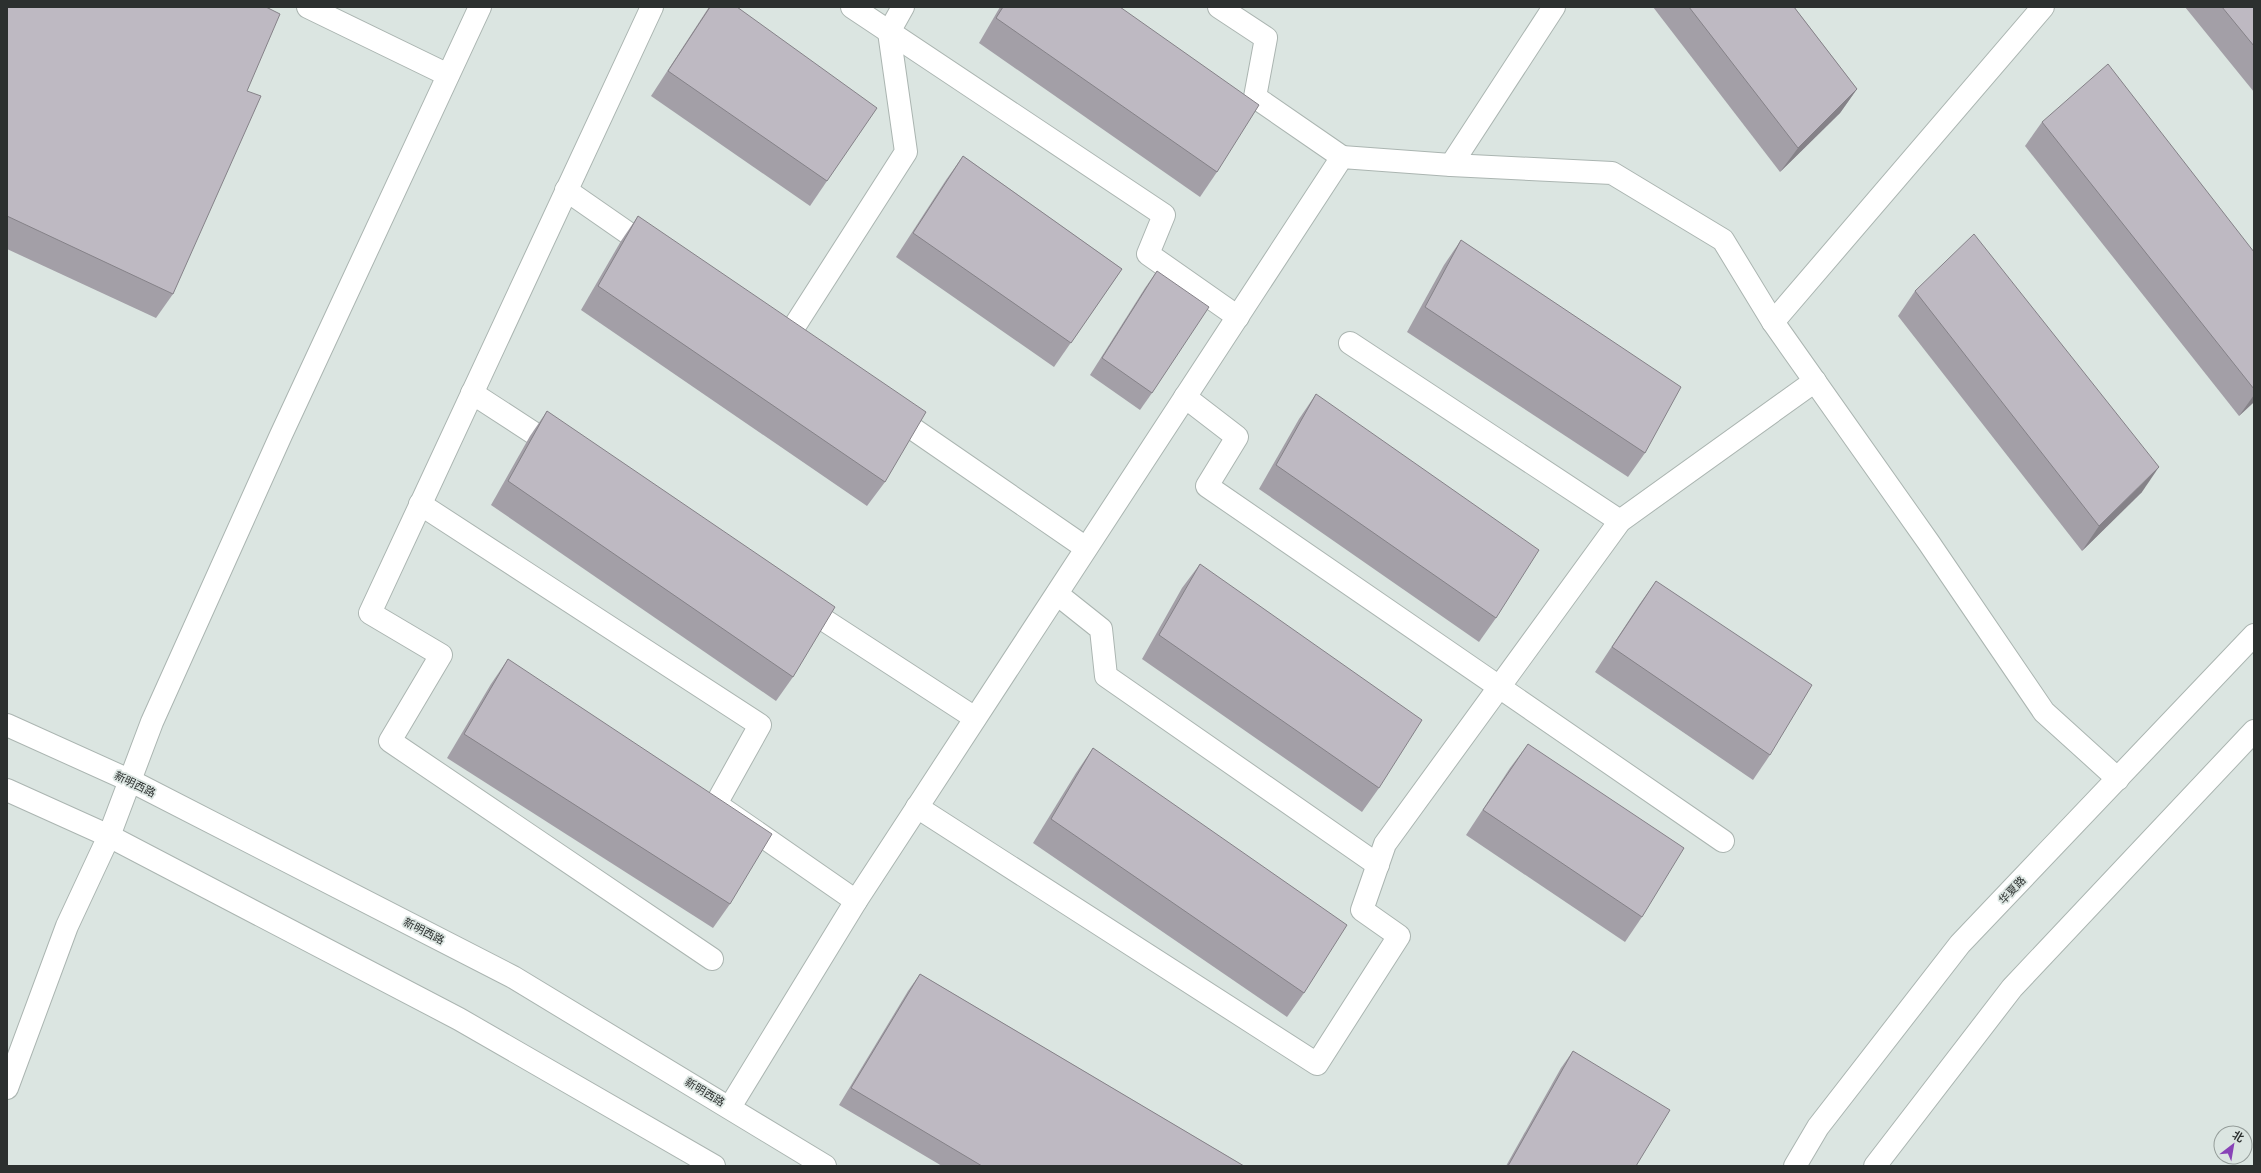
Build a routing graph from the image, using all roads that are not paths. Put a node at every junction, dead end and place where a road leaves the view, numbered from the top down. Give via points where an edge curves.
1 (308, 7) edge
2 (480, 7) edge
3 (652, 7) edge
4 (852, 7) edge
5 (903, 7) edge
6 (1219, 7) edge
7 (1554, 7) edge
8 (2043, 7) edge
9 (889, 32) junction
10 (448, 75) junction
11 (1342, 157) junction
12 (1451, 165) junction
13 (566, 190) junction
14 (669, 261) edge
15 (1238, 317) junction
16 (1773, 322) junction
17 (765, 327) edge
18 (785, 341) junction
19 (1350, 343) dead end
20 (804, 354) edge
21 (1815, 381) junction
22 (472, 393) junction
23 (1185, 397) junction
24 (876, 404) edge
25 (573, 458) edge
26 (420, 504) junction
27 (1620, 521) junction
28 (1086, 548) junction
29 (781, 592) edge
30 (1057, 594) junction
31 (2254, 635) edge
32 (975, 718) junction
33 (7, 725) edge
34 (2254, 732) edge
35 (2118, 779) junction
36 (131, 781) junction
37 (7, 790) edge
38 (917, 807) junction
39 (108, 836) junction
40 (1723, 841) dead end
41 (1378, 865) junction
42 (856, 900) junction
43 (712, 959) dead end
44 (7, 1088) edge
45 (730, 1107) junction
46 (714, 1166) edge
47 (825, 1166) edge
48 (1795, 1166) edge
49 (1875, 1166) edge

1 - 10 street
2 - 10 street
3 - 13 street
4 - 9 street
5 - 9 street
6 - 11 street via 1266,38 1255,97
7 - 12 street
8 - 16 street
9 - 15 street via 1164,215 1148,254
9 - 18 street via 906,152
10 - 36 street via 158,708
11 - 12 street
11 - 15 street
12 - 16 street via 1612,173 1723,240
13 - 14 street
13 - 22 street
15 - 23 street
16 - 21 street
17 - 18 street
18 - 20 street
19 - 27 street
21 - 27 street
21 - 35 street via 2044,712
22 - 25 street
22 - 26 street
23 - 28 street
23 - 40 street via 1237,436 1207,486
24 - 28 street
26 - 42 street via 760,725 716,804
26 - 43 street via 370,612 441,656 390,741
27 - 41 street via 1385,844
28 - 30 street
29 - 32 street
30 - 32 street
30 - 41 street via 1101,629 1106,676
31 - 35 street, 华夏路
32 - 38 street
33 - 36 street, 新明西路
34 - 49 street via 2012,988
35 - 48 street, 华夏路 via 1960,944 1818,1127
36 - 39 street
36 - 45 street, 新明西路 via 513,977
37 - 39 street
38 - 41 street via 1318,1064 1398,936 1362,910
38 - 42 street
39 - 44 street via 67,926
39 - 46 street via 459,1019
42 - 45 street
45 - 47 street, 新明西路

